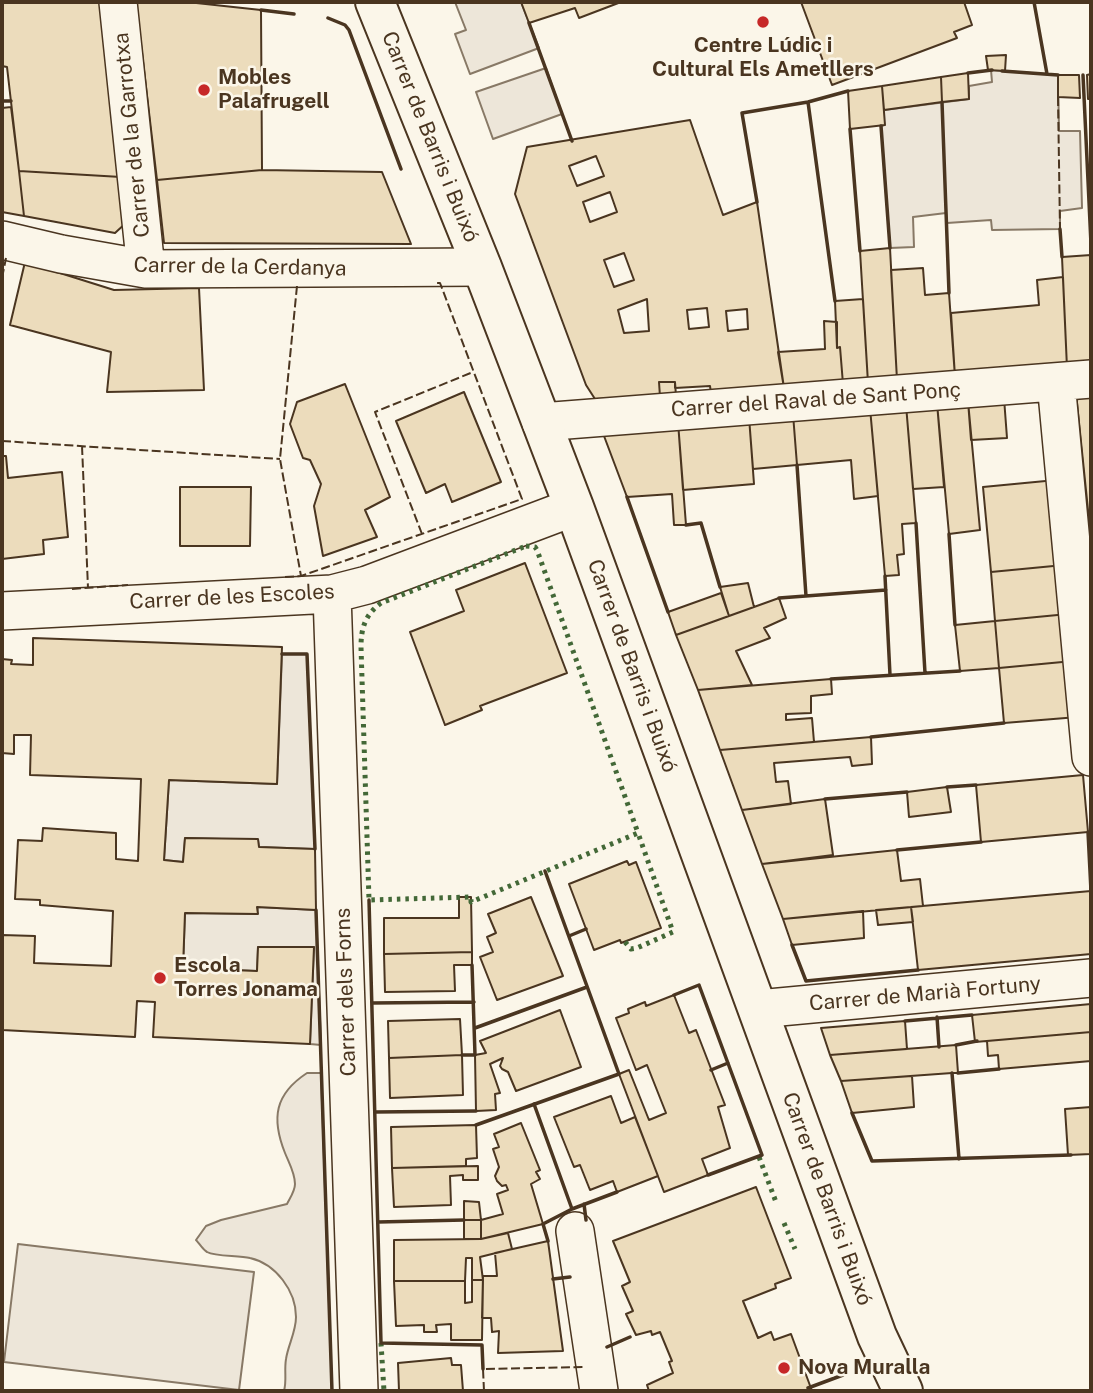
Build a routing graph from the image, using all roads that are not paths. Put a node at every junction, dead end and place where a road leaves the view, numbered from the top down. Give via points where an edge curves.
1 (118, 2) edge
2 (375, 2) edge
3 (2, 240) edge
4 (482, 267) junction
5 (146, 269) junction
6 (1074, 380) edge
7 (541, 422) junction
8 (573, 507) junction
9 (332, 594) junction
10 (2, 611) edge
11 (1091, 757) edge
12 (1091, 978) edge
13 (758, 1009) junction
14 (575, 1231) dead end
15 (877, 1336) junction
16 (359, 1391) edge
17 (598, 1391) edge
18 (886, 1391) edge
19 (903, 1391) edge

1 - 5 street, Carrer de la Garrotxa
2 - 4 street, Carrer de Barris i Buixó
3 - 5 street, Carrer de la Cerdanya
4 - 5 street, Carrer de la Cerdanya
4 - 7 street, Carrer de Barris i Buixó
6 - 7 street, Carrer del Raval de Sant Ponç
6 - 11 street
7 - 8 street, Carrer de Barris i Buixó
8 - 9 street, Carrer de les Escoles via 367,586
8 - 13 street, Carrer de Barris i Buixó
9 - 10 street, Carrer de les Escoles
9 - 16 street, Carrer dels Forns
12 - 13 street, Carrer de Marià Fortuny
13 - 15 street, Carrer de Barris i Buixó
14 - 17 street
15 - 18 street, Carrer de Barris i Buixó
15 - 19 street, Carrer de Barris i Buixó

